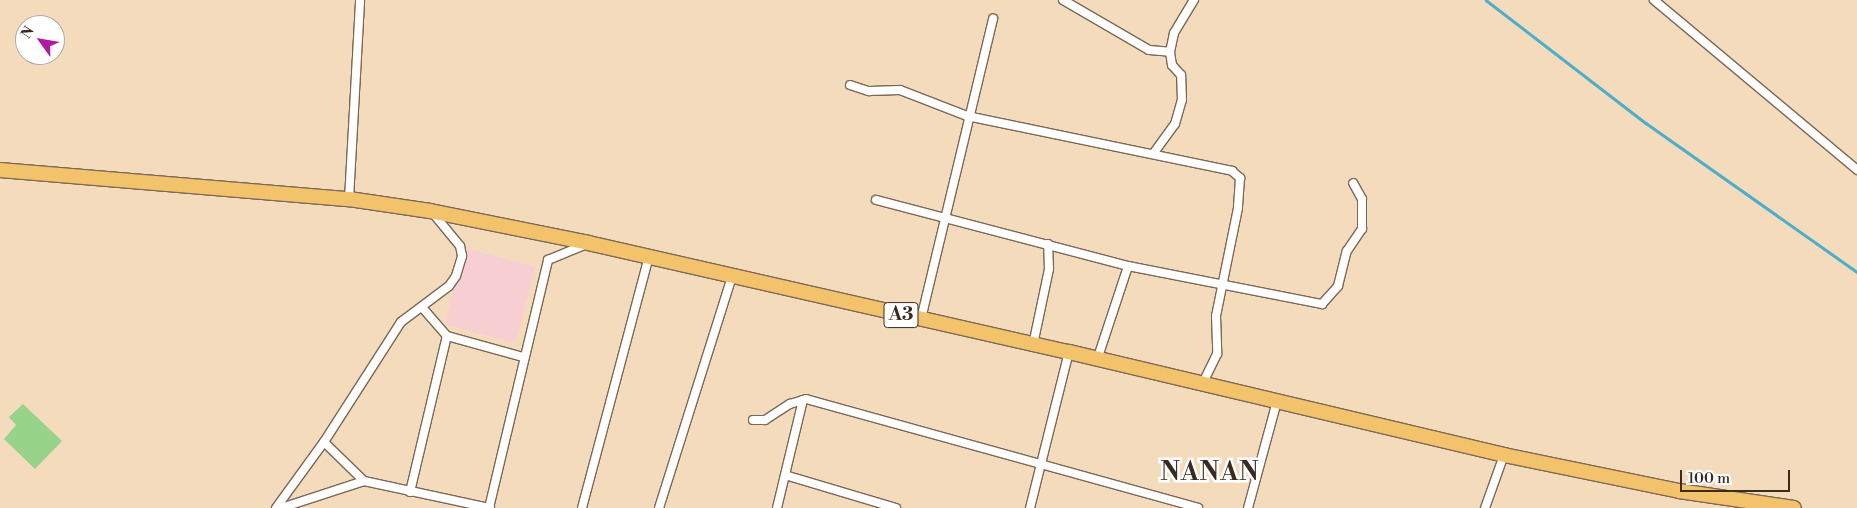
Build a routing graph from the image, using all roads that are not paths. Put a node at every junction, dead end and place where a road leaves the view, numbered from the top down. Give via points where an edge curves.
1 (360, 0) edge
2 (1064, 0) edge
3 (1194, 0) edge
4 (1654, 0) edge
5 (993, 18) dead end
6 (1170, 52) junction
7 (850, 85) dead end
8 (967, 116) junction
9 (1153, 154) junction
10 (0, 170) edge
11 (1857, 170) edge
12 (1353, 183) dead end
13 (349, 200) junction
14 (876, 200) dead end
15 (430, 211) junction
16 (944, 219) junction
17 (588, 243) junction
18 (1048, 244) junction
19 (649, 257) junction
20 (1128, 266) junction
21 (732, 276) junction
22 (1224, 284) junction
23 (422, 307) junction
24 (921, 319) junction
25 (447, 336) junction
26 (1033, 345) junction
27 (1069, 352) junction
28 (523, 357) junction
29 (1098, 360) junction
30 (1203, 384) junction
31 (803, 400) junction
32 (1277, 401) junction
33 (753, 420) dead end
34 (324, 442) junction
35 (1504, 455) junction
36 (1042, 463) junction
37 (785, 475) junction
38 (364, 481) junction
39 (410, 492) junction
40 (276, 508) edge
41 (281, 508) edge
42 (489, 508) edge
43 (582, 508) edge
44 (659, 508) edge
45 (777, 508) edge
46 (896, 508) edge
47 (1030, 508) edge
48 (1198, 508) edge
49 (1248, 508) edge
50 (1485, 508) edge
51 (1794, 508) edge

1 - 13 street
2 - 6 street via 1149,50
3 - 6 street via 1174,34
4 - 11 street
5 - 8 street
6 - 9 street via 1172,65 1181,75 1182,100 1175,124
7 - 8 street via 869,91 900,90
8 - 9 street
8 - 16 street
9 - 22 street via 1232,171 1240,178 1242,188
10 - 13 highway, A3
12 - 22 street via 1362,199 1362,229 1347,251 1338,286 1322,304
13 - 15 highway, A3
14 - 16 street
15 - 17 highway, A3
15 - 23 street via 460,246 462,256 461,266 449,286
16 - 18 street
16 - 24 street
17 - 19 highway, A3
17 - 28 street via 548,260
18 - 20 street
18 - 26 street via 1049,269
19 - 21 highway, A3
19 - 43 street
20 - 22 street
20 - 29 street
21 - 24 highway, A3
21 - 44 street
22 - 30 street via 1216,316 1217,354
23 - 25 street
23 - 34 street via 401,322
24 - 26 highway, A3
25 - 28 street
25 - 39 street
26 - 27 highway, A3
27 - 29 highway, A3
27 - 36 street
28 - 42 street
29 - 30 highway, A3
30 - 32 highway, A3
31 - 33 street via 765,420
31 - 36 street
31 - 37 street
32 - 35 highway, A3
32 - 49 street
34 - 38 street
34 - 40 street
35 - 50 street
35 - 51 highway, A3 via 1680,491
36 - 47 street
36 - 48 street
37 - 45 street
37 - 46 street
38 - 39 street
38 - 41 street
39 - 42 street

